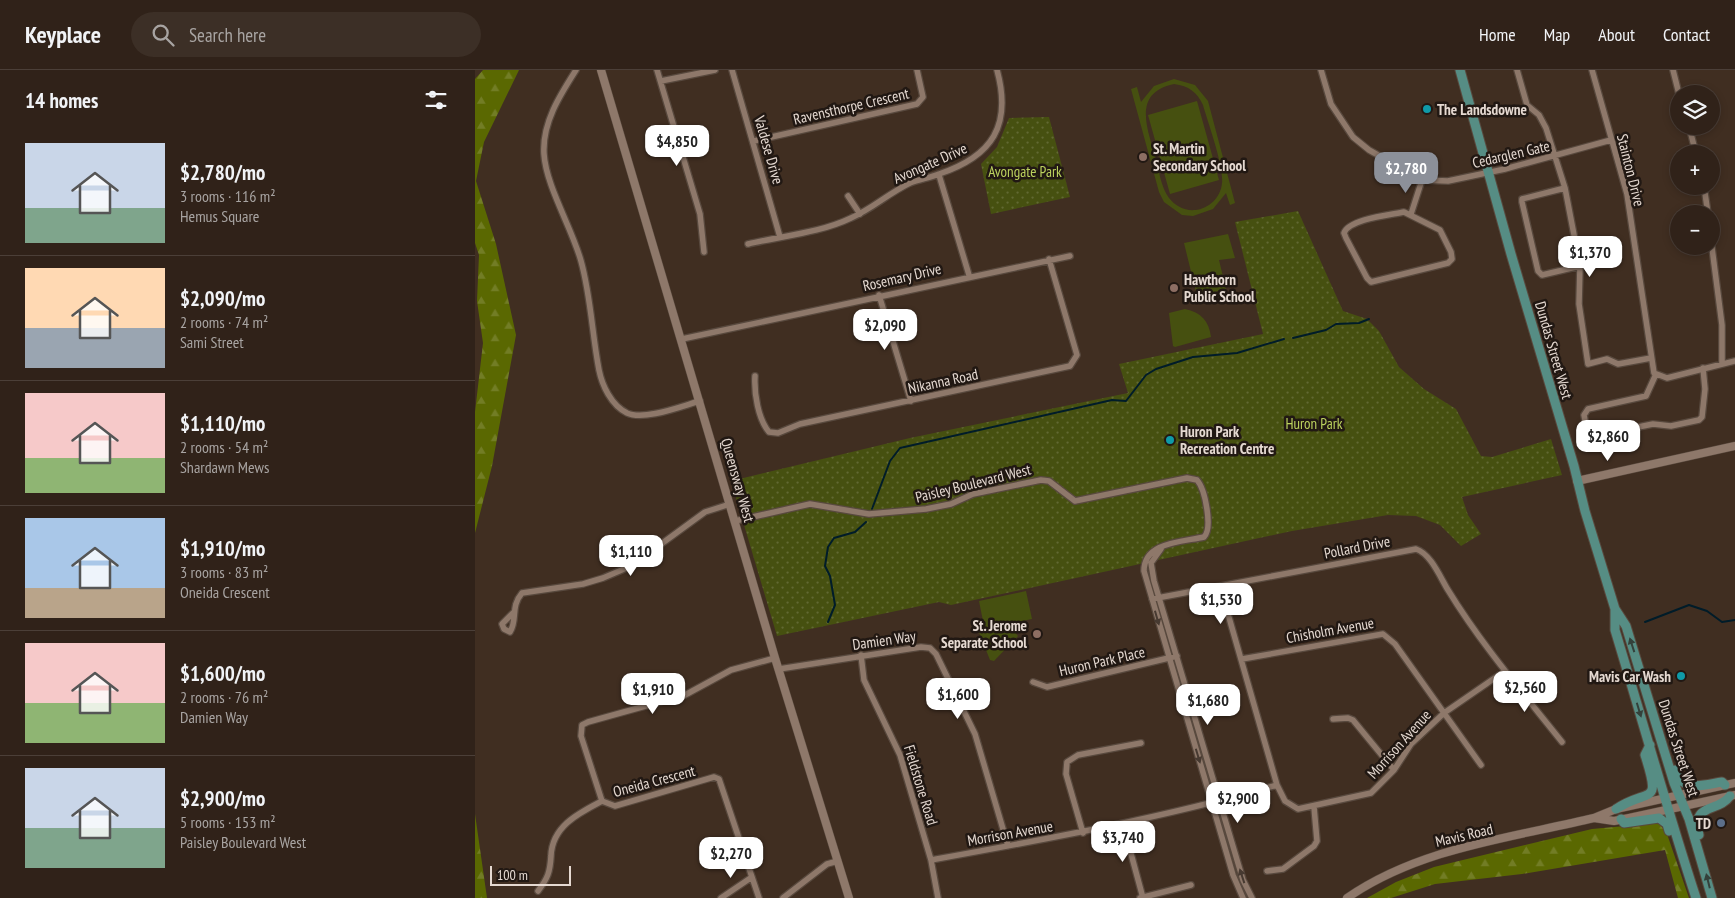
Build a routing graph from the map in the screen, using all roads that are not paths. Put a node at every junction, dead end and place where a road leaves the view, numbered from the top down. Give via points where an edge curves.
1 (576, 70) edge
2 (601, 70) edge
3 (657, 70) edge
4 (715, 70) edge
5 (732, 70) edge
6 (917, 70) edge
7 (997, 70) edge
8 (1321, 70) edge
9 (1460, 70) edge
10 (1517, 70) edge
11 (1591, 70) edge
12 (1673, 70) edge
13 (661, 81) junction
14 (1677, 85) edge
15 (1611, 140) junction
16 (754, 141) junction
17 (1557, 156) junction
18 (1489, 173) junction
19 (939, 174) junction
20 (1422, 180) junction
21 (1565, 188) junction
22 (848, 196) dead end
23 (860, 214) junction
24 (1411, 214) junction
25 (780, 237) junction
26 (748, 244) dead end
27 (704, 252) dead end
28 (1713, 255) edge
29 (1070, 256) dead end
30 (1049, 259) junction
31 (1580, 266) junction
32 (969, 275) junction
33 (879, 295) junction
34 (682, 339) junction
35 (1651, 358) junction
36 (1735, 361) edge
37 (1721, 364) junction
38 (1703, 368) junction
39 (1655, 374) junction
40 (755, 376) dead end
41 (700, 400) junction
42 (911, 401) junction
43 (1735, 446) edge
44 (1577, 481) junction
45 (730, 504) junction
46 (735, 521) junction
47 (1164, 546) junction
48 (1220, 586) junction
49 (1160, 597) junction
50 (1152, 599) junction
51 (1615, 608) junction
52 (513, 613) dead end
53 (861, 655) junction
54 (1177, 656) junction
55 (775, 658) junction
56 (1169, 659) junction
57 (1242, 659) junction
58 (779, 670) junction
59 (1505, 671) junction
60 (1033, 682) dead end
61 (1444, 712) junction
62 (1333, 719) dead end
63 (1562, 742) dead end
64 (1141, 743) dead end
65 (1650, 745) junction
66 (1667, 758) junction
67 (1481, 765) dead end
68 (1394, 770) junction
69 (1735, 783) edge
70 (1277, 785) junction
71 (1725, 785) junction
72 (1679, 795) junction
73 (1732, 796) edge
74 (1665, 798) junction
75 (602, 801) junction
76 (1220, 802) junction
77 (1212, 803) junction
78 (1684, 806) junction
79 (1314, 807) junction
80 (1616, 809) junction
81 (1668, 810) junction
82 (1594, 818) junction
83 (1621, 819) junction
84 (1123, 824) junction
85 (1083, 833) junction
86 (1008, 846) junction
87 (931, 860) junction
88 (838, 861) junction
89 (1703, 864) junction
90 (1267, 871) dead end
91 (1687, 872) junction
92 (752, 877) junction
93 (1191, 885) dead end
94 (538, 891) dead end
95 (721, 898) edge
96 (759, 898) edge
97 (783, 898) edge
98 (849, 898) edge
99 (938, 898) edge
100 (1142, 898) edge
101 (1243, 898) edge
102 (1252, 898) edge
103 (1347, 898) edge
104 (1696, 898) edge
105 (1712, 898) edge

1 - 41 street via 549,121 544,154 549,178 581,261 601,378 619,408 637,416
2 - 34 street, Queensway West
3 - 13 street
4 - 13 street
5 - 16 street, Valdese Drive
6 - 16 street, Ravensthorpe Crescent via 923,97 917,104
7 - 19 street, Avongate Drive via 1003,98 998,130 980,154
8 - 20 street, Cedarglen Gate via 1331,104 1353,137 1380,157
9 - 18 main road, Dundas Street West
10 - 17 street via 1527,105 1543,121
11 - 15 street, Stainton Drive
12 - 14 street
13 - 27 street via 701,214
15 - 17 street, Cedarglen Gate
15 - 35 street, Stainton Drive via 1627,194
16 - 25 street, Valdese Drive
17 - 18 street, Cedarglen Gate
17 - 21 street
18 - 20 street, Cedarglen Gate via 1448,180
18 - 44 main road, Dundas Street West
19 - 23 street, Avongate Drive via 909,184
19 - 32 street
20 - 24 street
21 - 31 street
21 - 31 street via 1522,199 1522,202 1538,271 1543,275
22 - 23 street
23 - 25 street, Avongate Drive via 838,224
24 - 24 street via 1404,212 1385,216 1356,223 1346,229 1344,233 1371,282 1448,263 1452,259 1440,230
25 - 26 street, Avongate Drive
28 - 37 street via 1722,325
29 - 30 street, Rosemary Drive
30 - 32 street, Rosemary Drive
30 - 42 street, Nikanna Road via 1077,355 1070,366
31 - 35 street via 1579,304 1588,364 1607,359 1618,364
32 - 33 street, Rosemary Drive
33 - 34 street, Rosemary Drive
33 - 42 street
34 - 41 street, Queensway West
35 - 39 street, Stainton Drive
36 - 37 street
37 - 38 street
38 - 39 street via 1667,378
38 - 39 street via 1705,389 1699,420 1671,426 1653,424 1599,435 1587,431 1584,415 1588,409 1646,396
40 - 42 street, Nikanna Road via 754,390 765,427 778,434 800,424
41 - 45 street, Queensway West
43 - 44 street
44 - 51 main road, Dundas Street West
45 - 46 street, Queensway West
45 - 52 street via 698,516 631,566 603,578 583,584 522,592
46 - 47 street, Paisley Boulevard West via 810,504 869,514 926,509 951,504 973,494 1043,479 1075,501 1194,478 1201,487 1209,530 1204,537
46 - 55 street, Queensway West
47 - 49 street via 1151,566
47 - 50 street, Paisley Boulevard West via 1151,552 1144,564
48 - 49 street, Pollard Drive
48 - 57 street
48 - 59 street, Pollard Drive via 1416,548 1425,552 1452,597
49 - 50 street, Pollard Drive
49 - 54 street
50 -> 56 street, Paisley Boulevard West
51 -> 65 main road, Dundas Street West via 1615,630
66 -> 51 main road, Dundas Street West via 1626,626
53 - 58 street, Damien Way
53 - 86 street, Damien Way via 921,647 930,648 936,654 975,734
53 - 87 street, Fieldstone Road via 864,680 900,755
54 - 56 street, Huron Park Place
54 - 76 street
55 - 58 street, Queensway West
55 - 75 street, Oneida Crescent via 731,670 685,696 583,725 581,736
56 - 60 street, Huron Park Place via 1047,687
56 -> 77 street, Paisley Boulevard West
57 - 61 street, Chisholm Avenue via 1383,634 1395,644
57 - 70 street
58 - 88 street, Queensway West
59 - 61 street, Morrison Avenue
59 - 63 street, Pollard Drive
61 - 67 street
61 - 68 street, Morrison Avenue via 1411,744
62 - 68 street via 1353,720
64 - 85 street via 1069,759 1065,766 1066,774
65 - 74 main road, Dundas Street West
65 - 80 main road via 1645,755 1653,781 1652,790 1645,798
66 - 71 main road via 1673,762 1682,782 1689,786 1722,782
66 - 72 main road, Dundas Street West
68 - 79 street, Morrison Avenue via 1371,792
69 - 71 street, Mavis Road
70 - 76 street, Morrison Avenue
70 - 79 street, Morrison Avenue via 1289,805 1298,810
71 - 72 street, Mavis Road
72 - 74 street, Mavis Road
72 - 78 main road, Dundas Street West
73 - 78 street, Mavis Road
73 - 89 main road via 1726,802 1707,808 1699,818 1699,833 1706,858
74 - 80 street, Mavis Road
74 - 81 main road, Dundas Street West
75 - 92 street, Oneida Crescent via 615,806 714,777 723,787
75 - 94 street via 576,815 558,834 551,855 549,877
76 - 77 street, Morrison Avenue
102 -> 76 street via 1243,880
77 - 84 street, Morrison Avenue
77 - 101 street, Paisley Boulevard West
78 - 81 street, Mavis Road
78 - 89 main road, Dundas Street West
79 - 90 street via 1317,841 1314,846 1283,869
80 - 82 street, Mavis Road
81 - 83 street, Mavis Road
81 - 91 main road, Dundas Street West
82 - 83 street, Mavis Road
82 - 103 street, Mavis Road via 1417,861 1385,875
83 - 91 main road via 1624,823 1653,817 1664,821 1682,868
84 - 85 street, Morrison Avenue
84 - 100 street
85 - 86 street, Morrison Avenue
86 - 87 street, Morrison Avenue
87 - 99 street, Fieldstone Road
88 - 97 street via 827,864
88 - 98 street, Queensway West
105 -> 89 main road, Dundas Street West
91 - 104 main road, Dundas Street West
92 - 95 street
92 - 96 street
93 - 100 street

